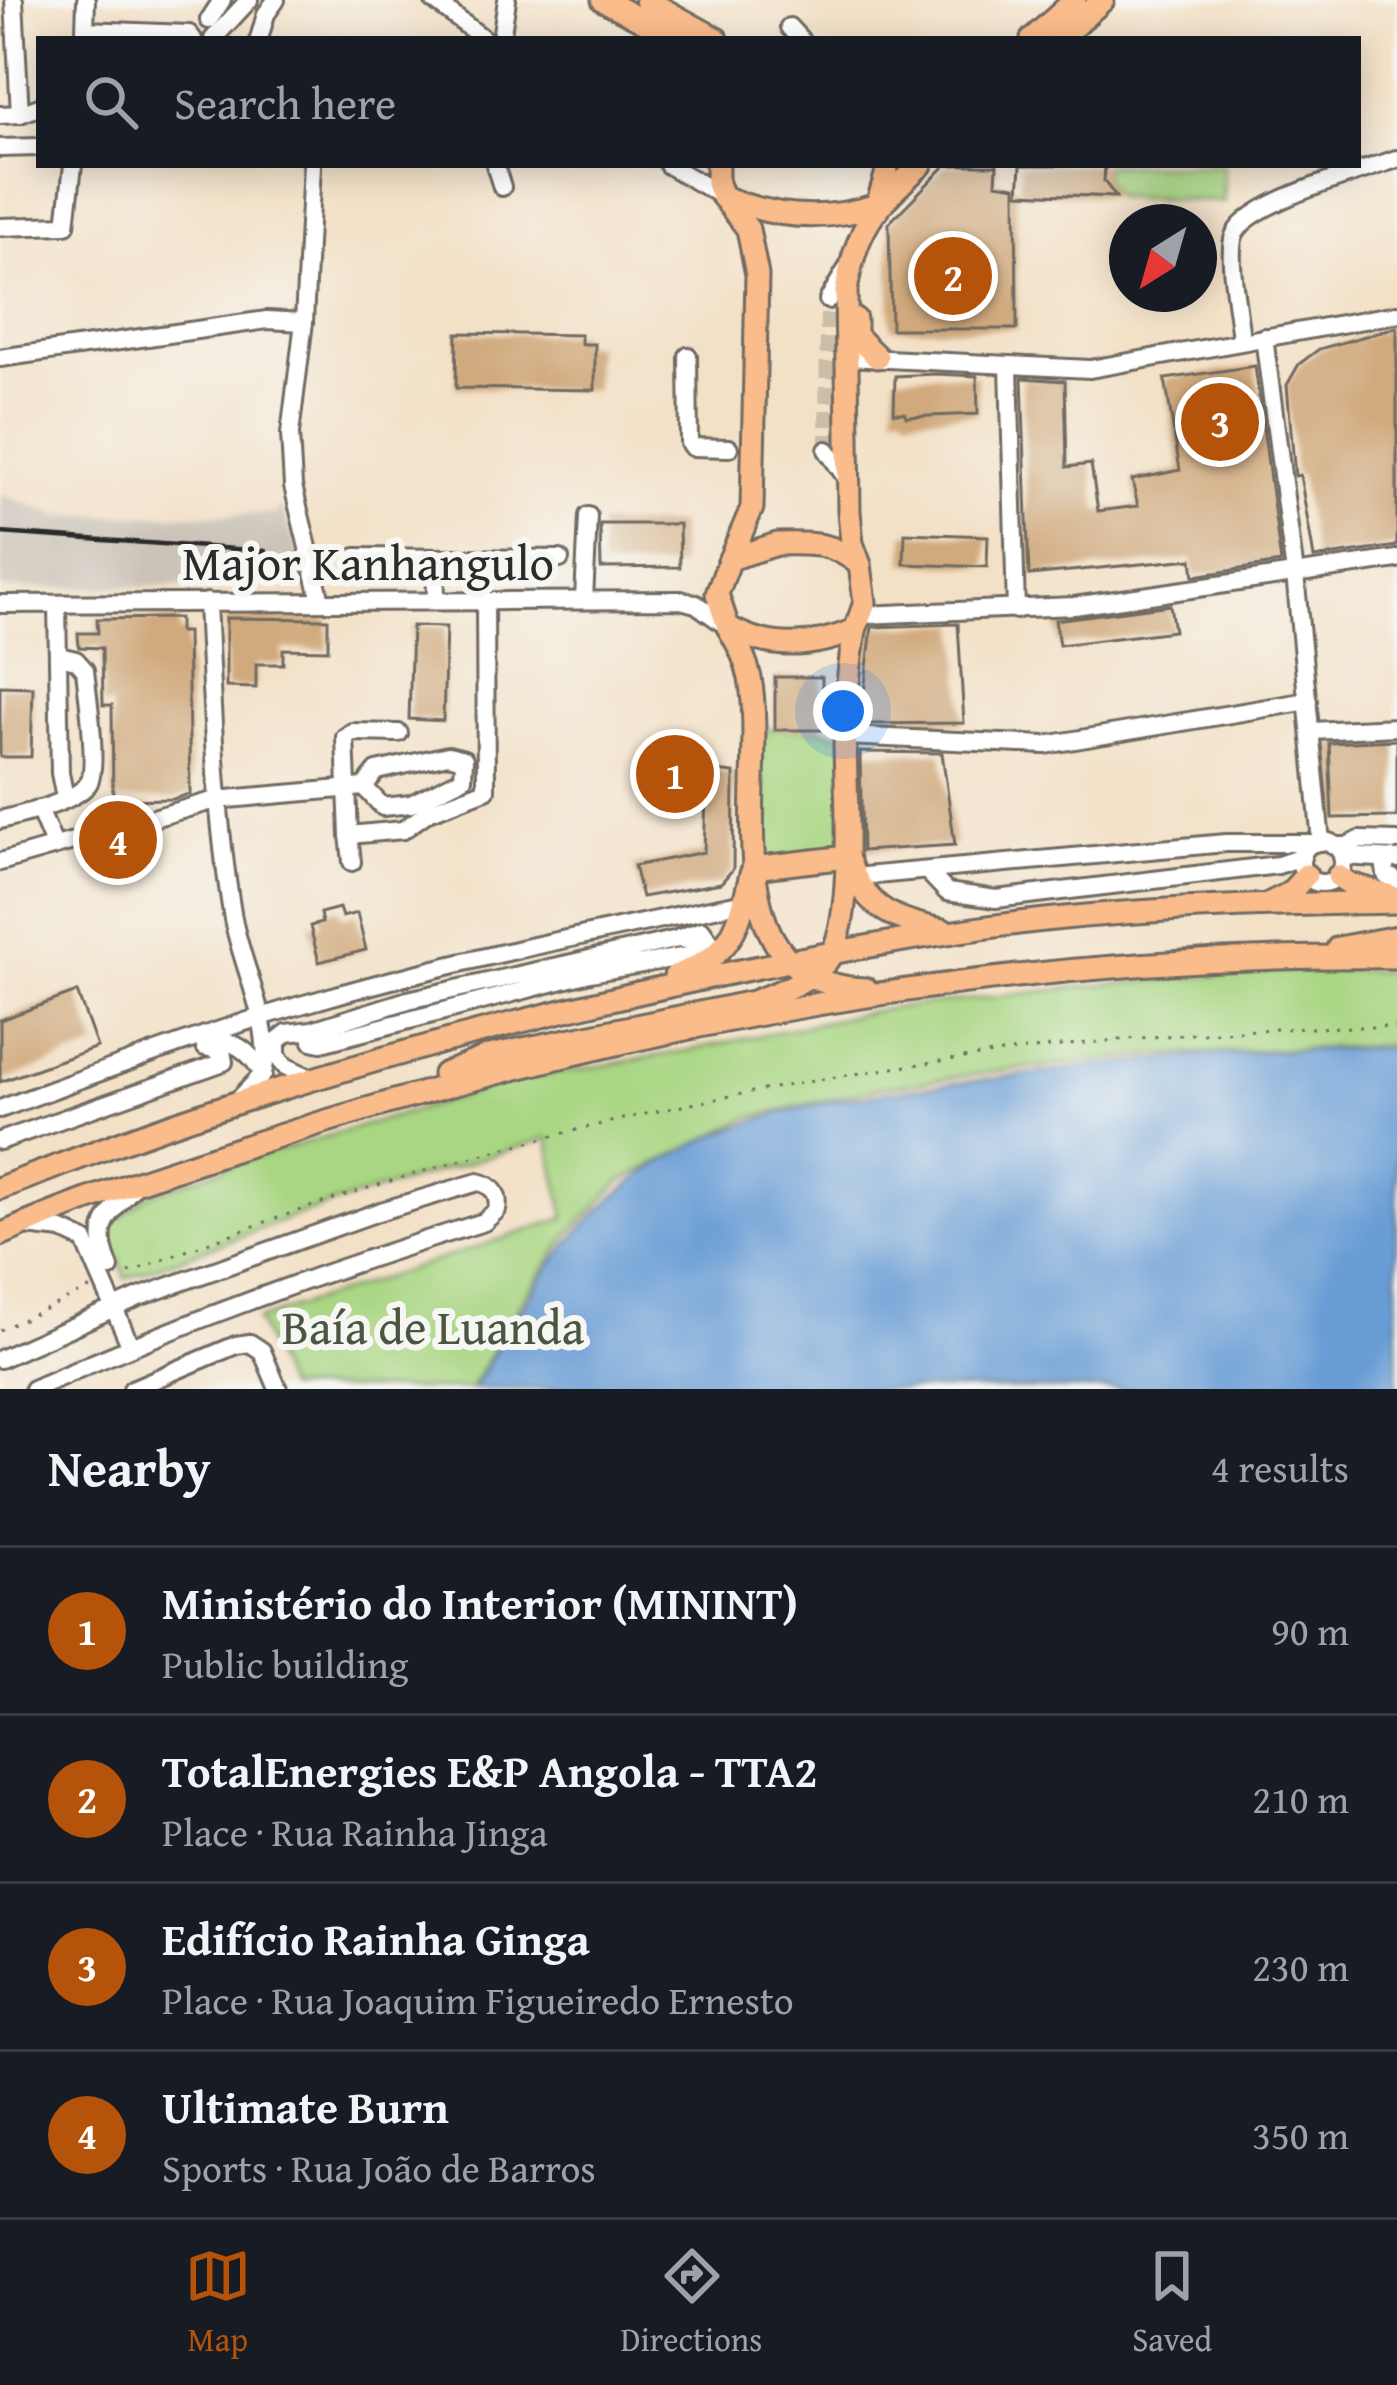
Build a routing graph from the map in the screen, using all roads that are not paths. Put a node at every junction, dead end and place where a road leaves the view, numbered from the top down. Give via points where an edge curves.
1 (14, 0) edge
2 (86, 0) edge
3 (222, 0) edge
4 (249, 0) edge
5 (276, 0) edge
6 (434, 0) edge
7 (507, 0) edge
8 (603, 0) edge
9 (646, 0) edge
10 (1076, 0) edge
11 (1103, 0) edge
12 (211, 30) edge
13 (191, 36) edge
14 (260, 36) edge
15 (480, 36) edge
16 (501, 36) edge
17 (672, 36) edge
18 (712, 36) edge
19 (1035, 36) edge
20 (1063, 36) edge
21 (36, 107) edge
22 (20, 114) junction
23 (0, 116) edge
24 (36, 147) edge
25 (0, 148) edge
26 (1396, 159) edge
27 (73, 168) edge
28 (312, 168) edge
29 (496, 168) edge
30 (673, 168) edge
31 (718, 168) edge
32 (886, 168) edge
33 (918, 168) edge
34 (928, 168) edge
35 (502, 187) dead end
36 (722, 196) junction
37 (878, 205) junction
38 (0, 227) edge
39 (850, 263) junction
40 (828, 300) tunnel mouth
41 (1397, 314) edge
42 (304, 322) junction
43 (1264, 337) junction
44 (1241, 341) junction
45 (688, 356) dead end
46 (846, 357) junction
47 (877, 357) junction
48 (0, 358) edge
49 (1010, 367) junction
50 (729, 448) dead end
51 (827, 450) tunnel mouth
52 (849, 482) junction
53 (588, 516) dead end
54 (356, 557) dead end
55 (435, 558) junction
56 (560, 559) dead end
57 (730, 559) junction
58 (1397, 559) edge
59 (860, 565) junction
60 (1295, 574) junction
61 (436, 600) junction
62 (485, 600) junction
63 (584, 600) junction
64 (681, 600) junction
65 (321, 601) junction
66 (207, 602) junction
67 (0, 604) edge
68 (57, 605) junction
69 (1016, 610) junction
70 (860, 622) junction
71 (728, 627) junction
72 (59, 656) junction
73 (1307, 701) junction
74 (1397, 727) edge
75 (1310, 731) junction
76 (399, 733) dead end
77 (845, 736) junction
78 (356, 789) junction
79 (65, 798) junction
80 (215, 800) junction
81 (39, 809) junction
82 (0, 820) edge
83 (349, 835) junction
84 (1397, 841) edge
85 (54, 845) junction
86 (1330, 852) junction
87 (1391, 860) edge
88 (0, 862) edge
89 (352, 862) dead end
90 (1304, 866) junction
91 (851, 867) junction
92 (753, 868) junction
93 (927, 872) junction
94 (1397, 880) edge
95 (1397, 900) edge
96 (744, 902) junction
97 (1264, 905) junction
98 (955, 932) junction
99 (1397, 937) edge
100 (719, 954) junction
101 (1314, 955) junction
102 (830, 956) junction
103 (1397, 957) edge
104 (790, 962) junction
105 (810, 975) junction
106 (897, 990) junction
107 (614, 1000) junction
108 (261, 1027) junction
109 (193, 1046) junction
110 (277, 1058) junction
111 (263, 1074) junction
112 (314, 1079) junction
113 (234, 1103) junction
114 (0, 1112) edge
115 (349, 1112) junction
116 (0, 1141) edge
117 (136, 1183) junction
118 (0, 1188) edge
119 (10, 1230) edge
120 (119, 1306) junction
121 (135, 1343) junction
122 (0, 1359) edge
123 (33, 1389) edge
124 (132, 1389) edge
125 (278, 1389) edge

1 - 22 street
2 - 13 street via 85,30
3 - 12 street
4 - 12 street
5 - 14 street
6 - 15 street
7 - 16 street
8 - 17 main road
9 - 18 main road
10 - 19 main road
11 - 20 main road
21 - 22 street
22 - 23 street
24 - 25 street
26 - 44 street via 1245,219 1233,241
27 - 38 street via 66,225
28 - 42 street
29 - 35 street
30 - 36 street
31 - 36 main road
32 - 37 main road
33 - 37 main road
34 - 47 main road via 864,244 855,335
36 - 37 main road via 799,216
36 - 57 main road via 748,230 757,275 752,508
37 - 39 main road
39 - 40 street
39 - 46 main road
41 - 43 street
42 - 48 street via 267,320
42 - 65 street via 290,434 293,486
43 - 44 street
43 - 60 street
44 - 49 street via 1090,369
45 - 50 street via 689,443
46 - 47 street
46 - 52 main road
47 - 49 street
49 - 69 street
51 - 52 street
52 - 59 main road
53 - 63 street
54 - 55 street
55 - 56 street
55 - 61 street
57 - 59 main road via 805,544 839,549
57 - 64 street
57 - 71 main road via 718,594
58 - 60 street
59 - 70 main road
60 - 69 street
60 - 73 street
61 - 62 street, Major Kanhangulo
61 - 65 street, Major Kanhangulo
62 - 63 street, Major Kanhangulo
62 - 83 street via 486,790 403,830
63 - 64 street, Major Kanhangulo
64 - 71 street, Major Kanhangulo
65 - 66 street, Major Kanhangulo
66 - 68 street, Major Kanhangulo
66 - 80 street
67 - 68 street, Major Kanhangulo
68 - 72 street
69 - 70 street
70 - 71 main road via 811,644 761,642
70 - 77 main road
71 - 92 main road via 751,685
72 - 79 street
72 - 79 street via 85,670 93,773
73 - 75 street
73 - 77 street via 1045,745
74 - 75 street
75 - 86 street
76 - 78 street via 348,734
77 - 91 main road
78 - 78 street via 382,807 411,804 463,778 464,759 400,764
78 - 80 street
78 - 83 street
79 - 81 street
80 - 85 street
80 - 108 street via 233,920
81 - 82 street
81 - 85 street
83 - 89 street
84 - 86 street via 1359,840
85 - 88 street
86 - 87 street
86 - 90 street
86 - 90 street via 1325,883
86 - 93 street via 1226,843
86 - 95 main road via 1350,884
87 - 94 street via 1386,875
90 - 93 street via 996,899 946,892
90 - 97 main road via 1290,893
91 - 92 main road
91 - 93 street
91 - 98 main road via 870,902 894,918
91 - 102 main road
92 - 96 main road
92 - 104 main road via 768,928
95 - 97 main road
96 - 100 main road
96 - 108 street via 322,999
97 - 98 main road
98 - 102 main road
99 - 101 main road
100 - 107 main road
100 - 110 street via 702,930 691,931 281,1036
101 - 103 main road
101 - 106 main road
102 - 104 main road
102 - 105 main road
104 - 105 main road
104 - 107 main road
105 - 106 main road via 841,987
105 - 115 main road via 753,1002 489,1056
106 - 115 main road via 560,1057
107 - 112 main road
108 - 110 street
108 - 111 street
108 - 114 street
109 - 111 street via 231,1042
109 - 114 street
109 - 116 street via 226,1058
110 - 112 street
111 - 113 street
112 - 113 main road
113 - 118 main road
115 - 117 main road
117 - 119 main road
117 - 120 street via 100,1236
119 - 120 street via 62,1230 85,1241
120 - 121 street
120 - 121 street via 472,1183 498,1197 484,1222
120 - 122 street
121 - 123 street
124 - 125 street via 250,1342

